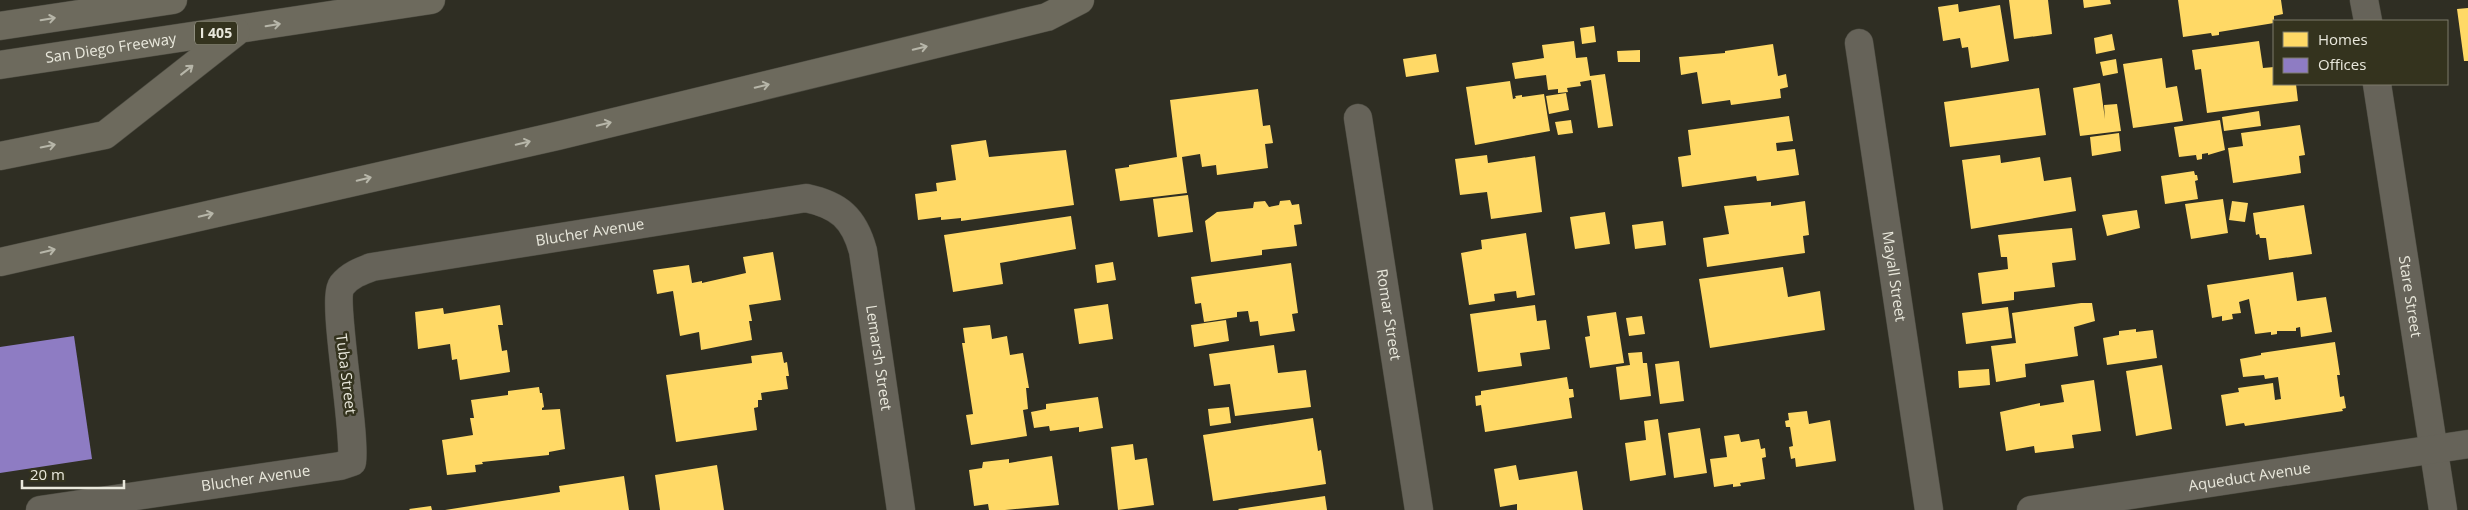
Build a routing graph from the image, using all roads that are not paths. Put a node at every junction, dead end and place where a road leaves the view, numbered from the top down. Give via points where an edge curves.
1 (173, 0) edge
2 (431, 0) edge
3 (1080, 0) edge
4 (2364, 0) edge
5 (2368, 20) edge
6 (0, 26) edge
7 (238, 30) junction
8 (1859, 43) dead end
9 (0, 65) edge
10 (2377, 85) edge
11 (1358, 118) dead end
12 (0, 156) edge
13 (841, 211) joint
14 (0, 262) edge
15 (341, 286) joint
16 (2468, 444) edge
17 (2433, 450) junction
18 (352, 462) joint
19 (40, 510) edge
20 (901, 510) edge
21 (1419, 510) edge
22 (1930, 510) edge
23 (2032, 510) edge
24 (2442, 510) edge

6 -> 1 highway
7 -> 2 highway, San Diego Freeway / I 405
14 -> 3 highway via 547,138 1047,17
4 - 5 street
7 - 9 highway, San Diego Freeway / I 405
12 -> 7 highway via 105,135
8 - 22 street, Mayall Street
10 - 17 street, Stare Street
11 - 21 street, Romar Street
13 - 15 street, Blucher Avenue via 825,202 806,198 372,267 355,273
13 - 20 street, Lemarsh Street via 858,230 863,251
15 - 18 street, Tuba Street via 338,306 352,422
16 - 17 street, Aqueduct Avenue
17 - 23 street, Aqueduct Avenue
17 - 24 street, Stare Street
18 - 19 street, Blucher Avenue

